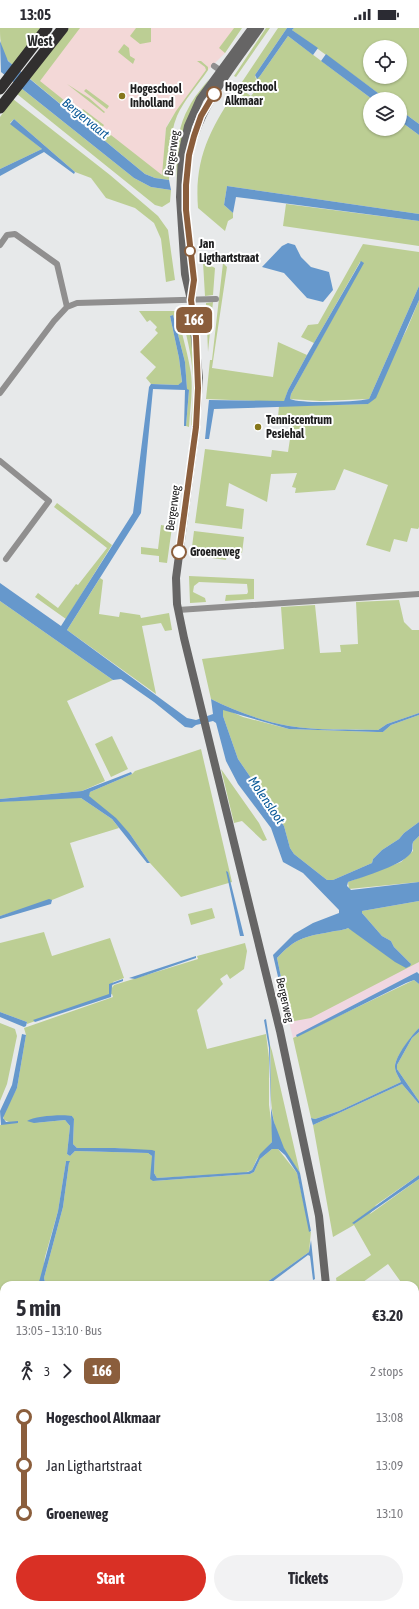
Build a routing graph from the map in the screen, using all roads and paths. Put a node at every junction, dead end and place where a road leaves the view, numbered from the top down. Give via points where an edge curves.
1 (47, 28) edge
2 (63, 28) edge
3 (252, 28) edge
4 (260, 28) edge
5 (220, 70) junction
6 (22, 71) junction
7 (12, 83) junction
8 (0, 90) edge
9 (0, 108) edge
10 (0, 245) edge
11 (191, 300) junction
12 (216, 300) dead end
13 (67, 307) junction
14 (0, 393) edge
15 (0, 461) edge
16 (6, 559) dead end
17 (419, 594) edge
18 (186, 609) junction
19 (326, 1281) edge

1 - 6 highway
2 - 6 highway
3 - 5 main road, Bergerweg
4 - 5 main road, Bergerweg
5 - 11 main road, Bergerweg via 201,116 188,160 185,198 194,280
6 - 7 highway
7 - 8 highway
7 - 9 highway
10 - 13 street via 7,235 15,234 57,264
11 - 12 street
11 - 13 street via 77,303
11 - 18 main road, Bergerweg via 198,360 198,397 176,578
13 - 14 street
15 - 16 street via 49,501
17 - 18 street
18 - 19 main road, Bergerweg via 205,721 280,1031 314,1189

